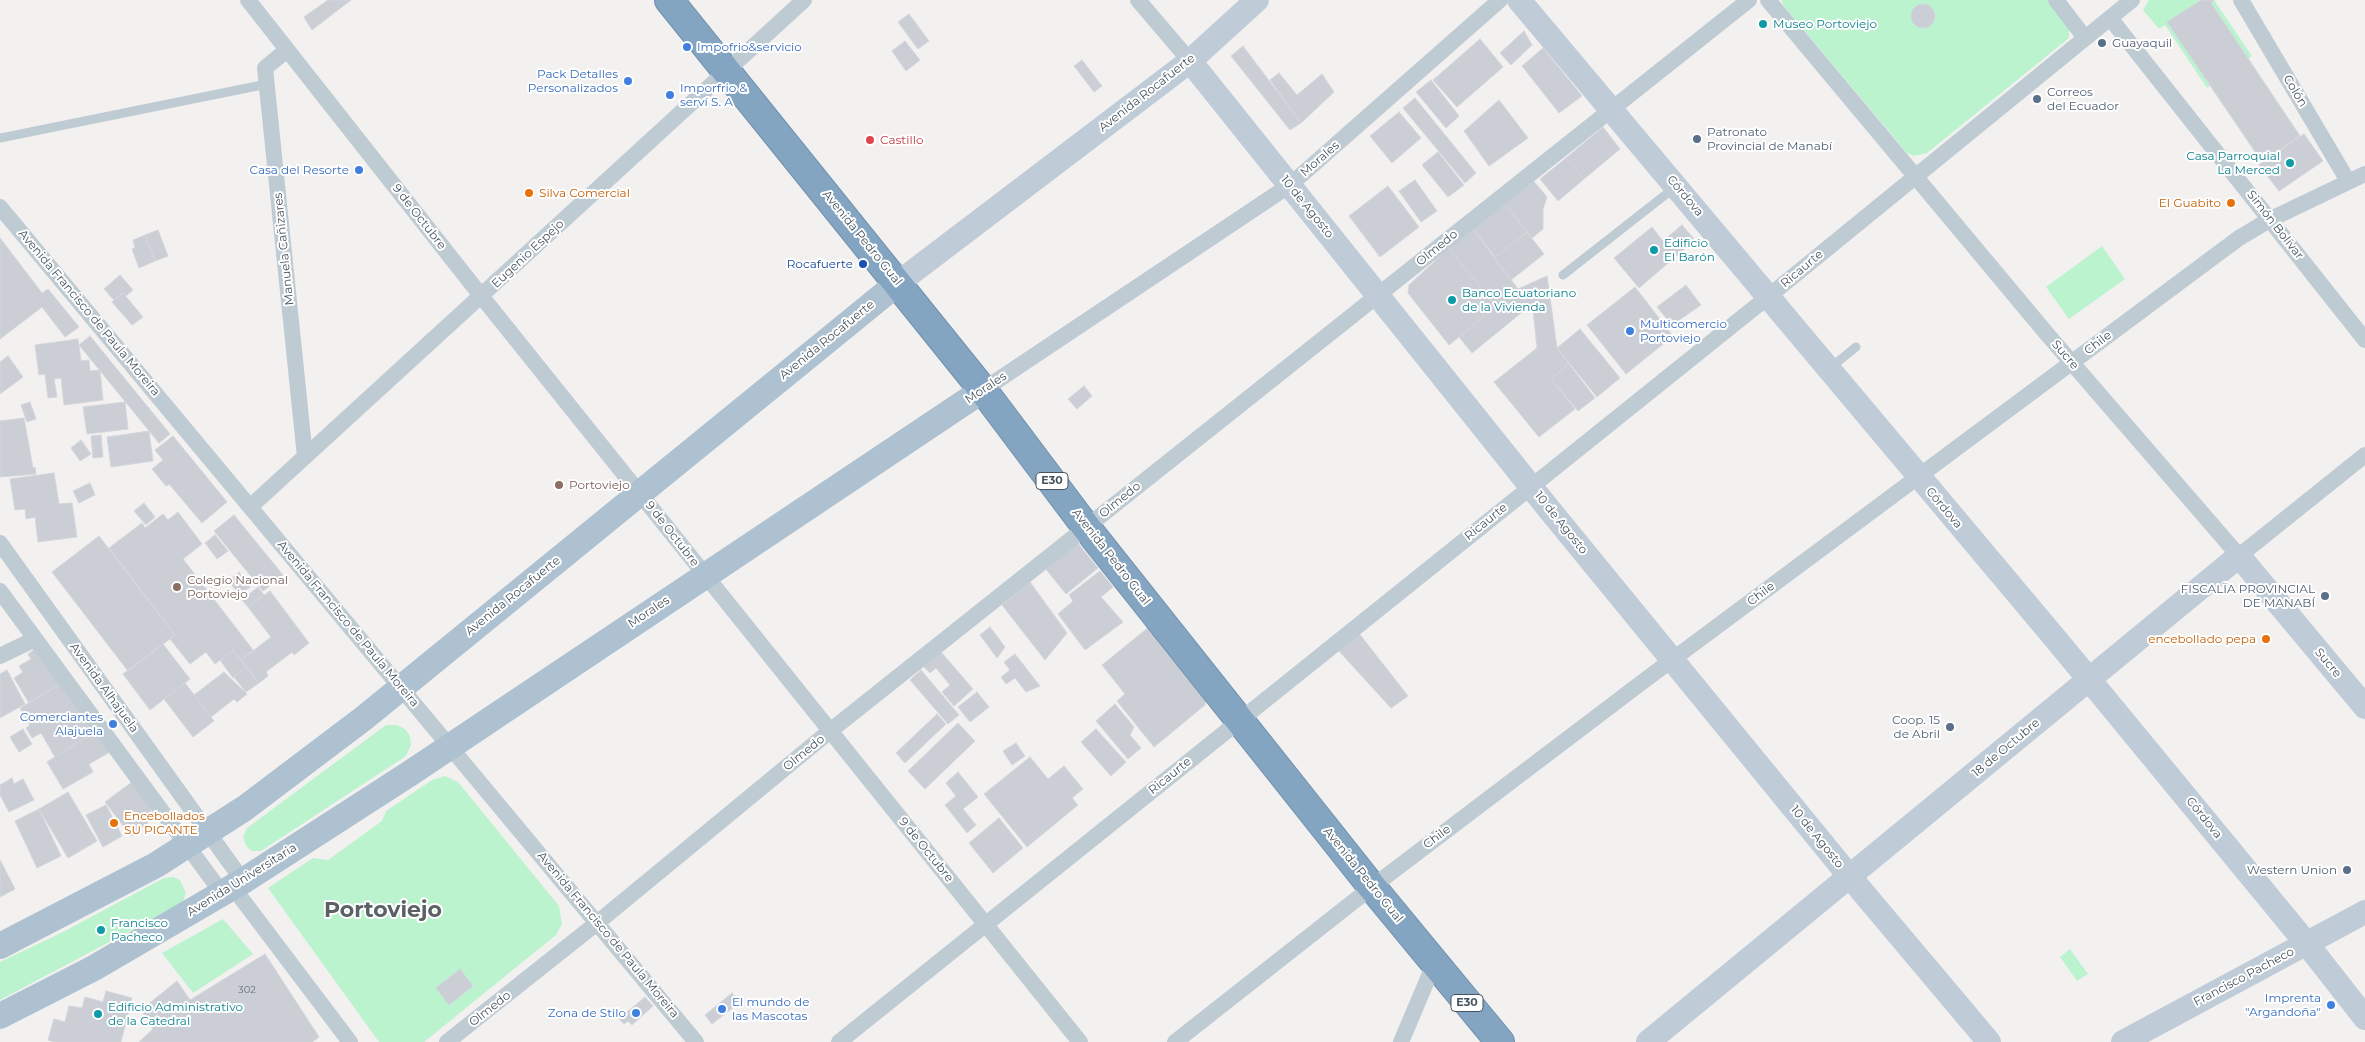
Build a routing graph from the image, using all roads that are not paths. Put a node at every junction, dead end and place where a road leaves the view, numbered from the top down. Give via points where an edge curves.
1 (248, 0) edge
2 (669, 0) edge
3 (804, 0) edge
4 (1138, 0) edge
5 (1257, 0) edge
6 (1500, 0) edge
7 (1520, 0) edge
8 (1750, 0) edge
9 (1768, 0) edge
10 (2056, 0) edge
11 (2132, 0) edge
12 (2241, 0) edge
13 (2110, 18) junction
14 (2085, 38) junction
15 (287, 50) junction
16 (1190, 62) junction
17 (727, 72) junction
18 (267, 84) junction
19 (1612, 108) junction
20 (0, 138) edge
21 (2365, 174) edge
22 (1914, 176) junction
23 (2348, 181) junction
24 (1290, 185) junction
25 (1676, 186) junction
26 (0, 207) edge
27 (2271, 219) junction
28 (1563, 275) dead end
29 (898, 283) junction
30 (1377, 296) junction
31 (1768, 296) junction
32 (482, 297) junction
33 (2365, 340) edge
34 (1856, 347) dead end
35 (2072, 362) junction
36 (1830, 368) junction
37 (983, 390) junction
38 (2365, 455) edge
39 (305, 457) junction
40 (1918, 477) junction
41 (1531, 487) junction
42 (639, 492) junction
43 (250, 507) junction
44 (1086, 527) junction
45 (0, 543) edge
46 (2240, 556) junction
47 (705, 575) junction
48 (0, 591) edge
49 (35, 639) junction
50 (0, 656) edge
51 (1673, 659) junction
52 (2089, 679) junction
53 (401, 687) junction
54 (2365, 707) edge
55 (1240, 720) junction
56 (830, 731) junction
57 (450, 746) junction
58 (199, 840) junction
59 (1850, 877) junction
60 (233, 887) junction
61 (1372, 887) junction
62 (2365, 912) edge
63 (597, 923) junction
64 (986, 924) junction
65 (2307, 944) junction
66 (0, 946) edge
67 (1434, 964) junction
68 (0, 1016) edge
69 (2365, 1018) edge
70 (350, 1042) edge
71 (448, 1042) edge
72 (696, 1042) edge
73 (839, 1042) edge
74 (1080, 1042) edge
75 (1175, 1042) edge
76 (1401, 1042) edge
77 (1500, 1042) edge
78 (1648, 1042) edge
79 (1989, 1042) edge
80 (2123, 1042) edge

1 - 15 street, 9 de Octubre
2 - 17 highway, Avenida Pedro Gual / E30
3 - 17 street, Eugenio Espejo
4 - 16 street, 10 de Agosto
5 - 16 street, Avenida Rocafuerte
6 - 24 street, Morales
7 - 19 street, Córdova
8 - 19 street, Olmedo
9 - 22 street, Sucre
10 - 14 street
11 - 13 street, Ricaurte
12 - 23 street, Colón
13 - 14 street, Ricaurte
13 - 27 street, Simón Bolívar
14 - 22 street, Ricaurte
15 - 18 street, Manuela Cañizares via 265,68
15 - 32 street, 9 de Octubre
16 - 24 street, 10 de Agosto
16 - 29 street, Avenida Rocafuerte
17 - 29 highway, Avenida Pedro Gual / E30
17 - 32 street, Eugenio Espejo
18 - 20 lane
18 - 39 street, Manuela Cañizares
19 - 25 street, Córdova
19 - 30 street, Olmedo
21 - 23 street, Chile
22 - 31 street, Ricaurte
22 - 35 street, Sucre
23 - 27 street, Chile
24 - 30 street, 10 de Agosto
24 - 37 street, Morales
25 - 28 lane
25 - 31 street, Córdova
26 - 43 street, Avenida Francisco de Paula Moreira
27 - 33 street, Simón Bolívar
27 - 35 street, Chile via 2239,238
29 - 37 highway, Avenida Pedro Gual / E30
29 - 42 main road, Avenida Rocafuerte
30 - 41 street, 10 de Agosto
30 - 44 street, Olmedo
31 - 36 street, Córdova
31 - 41 street, Ricaurte
32 - 39 street, Eugenio Espejo
32 - 42 street, 9 de Octubre
34 - 36 lane
35 - 40 street, Chile
35 - 46 street, Sucre
36 - 40 street, Córdova
37 - 44 highway, Avenida Pedro Gual / E30
37 - 47 main road, Morales
38 - 46 street, 18 de Octubre
39 - 43 street, Eugenio Espejo
40 - 51 street, Chile
40 - 52 street, Córdova
41 - 51 street, 10 de Agosto
41 - 55 street, Ricaurte
42 - 47 street, 9 de Octubre
42 - 53 main road, Avenida Rocafuerte
43 - 53 street, Avenida Francisco de Paula Moreira
44 - 55 highway, Avenida Pedro Gual / E30
44 - 56 street, Olmedo
45 - 58 street, Avenida Alhajuela
46 - 52 street, 18 de Octubre
46 - 54 street, Sucre
47 - 56 street, 9 de Octubre
47 - 57 main road, Morales
48 - 49 street
49 - 50 street
49 - 58 street
51 - 59 street, 10 de Agosto
51 - 61 street, Chile
52 - 59 street, 18 de Octubre
52 - 65 street, Córdova
53 - 57 street, Avenida Francisco de Paula Moreira
53 - 58 main road via 253,803
55 - 61 highway, Avenida Pedro Gual / E30
55 - 64 street, Ricaurte
56 - 63 street, Olmedo
56 - 64 street, 9 de Octubre
57 - 60 main road, Avenida Universitaria
57 - 63 street, Avenida Francisco de Paula Moreira
58 - 60 street
58 - 60 street
58 - 66 main road
59 - 78 street, 18 de Octubre
59 - 79 street, 10 de Agosto
60 - 68 main road, Avenida Universitaria via 94,968
60 - 70 street
61 - 67 highway, Avenida Pedro Gual / E30
61 - 75 street, Chile
62 - 65 street, Francisco Pacheco
63 - 71 street, Olmedo
63 - 72 street, Avenida Francisco de Paula Moreira
64 - 73 street, Ricaurte
64 - 74 street, 9 de Octubre
65 - 69 street, Córdova
65 - 80 street, Francisco Pacheco
67 - 76 street
67 - 77 highway, Avenida Pedro Gual / E30

